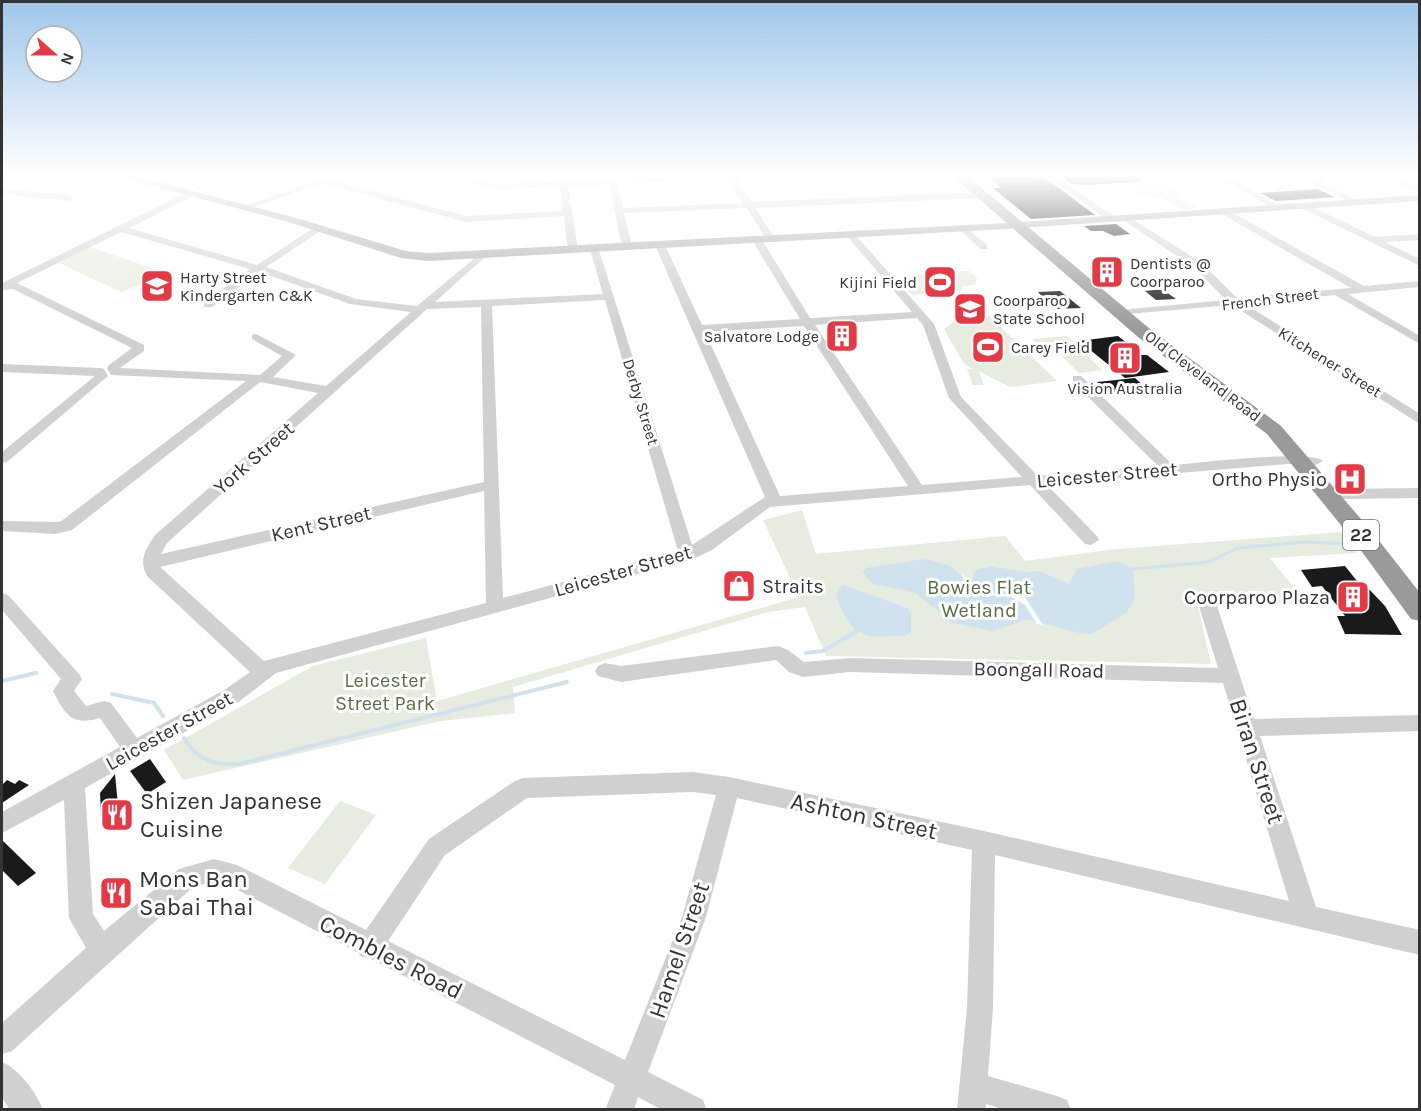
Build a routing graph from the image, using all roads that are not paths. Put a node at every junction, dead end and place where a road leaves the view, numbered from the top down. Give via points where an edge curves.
1 (123, 226) edge
2 (311, 226) edge
3 (570, 226) edge
4 (622, 226) edge
5 (758, 226) edge
6 (1007, 226) edge
7 (1020, 226) edge
8 (1138, 226) edge
9 (1249, 226) edge
10 (1345, 226) edge
11 (119, 228) junction
12 (319, 228) junction
13 (964, 229) junction
14 (851, 235) junction
15 (1419, 237) edge
16 (764, 240) junction
17 (1374, 240) junction
18 (660, 245) junction
19 (627, 247) junction
20 (984, 247) dead end
21 (596, 249) junction
22 (573, 250) junction
23 (482, 255) junction
24 (1419, 263) edge
25 (258, 268) junction
26 (1419, 284) edge
27 (4, 286) edge
28 (1361, 289) junction
29 (1335, 291) junction
30 (610, 297) junction
31 (1234, 302) junction
32 (486, 304) junction
33 (208, 305) dead end
34 (423, 308) junction
35 (1125, 312) junction
36 (919, 315) junction
37 (807, 322) junction
38 (697, 329) junction
39 (256, 337) dead end
40 (1419, 341) edge
41 (2, 368) edge
42 (108, 372) junction
43 (260, 379) junction
44 (1077, 380) dead end
45 (330, 391) junction
46 (1419, 420) edge
47 (2, 459) edge
48 (1308, 461) junction
49 (1170, 470) junction
50 (1035, 481) junction
51 (492, 485) junction
52 (919, 491) junction
53 (1419, 493) edge
54 (1342, 494) junction
55 (774, 500) junction
56 (2, 526) edge
57 (1091, 540) dead end
58 (687, 555) junction
59 (150, 562) junction
60 (1419, 587) edge
61 (2, 599) edge
62 (1207, 603) dead end
63 (495, 607) junction
64 (1419, 612) edge
65 (262, 671) junction
66 (605, 671) dead end
67 (1229, 676) junction
68 (1419, 723) edge
69 (1247, 728) junction
70 (135, 751) junction
71 (74, 784) junction
72 (729, 787) junction
73 (2, 823) edge
74 (984, 842) junction
75 (1307, 918) junction
76 (1419, 943) edge
77 (369, 947) junction
78 (102, 950) junction
79 (2, 1041) edge
80 (2, 1076) edge
81 (631, 1078) junction
82 (973, 1098) edge
83 (29, 1110) edge
84 (619, 1110) edge
85 (693, 1110) edge
86 (1057, 1110) edge

1 - 11 street
2 - 12 main road
3 - 22 street
4 - 19 street
5 - 16 street
6 - 13 main road
7 - 35 highway, Old Cleveland Road / 22
8 - 31 street, Kitchener Street via 1198,265
9 - 28 street
10 - 17 street
11 - 25 street
11 - 27 street
12 - 23 main road via 410,256
12 - 25 street
13 - 14 main road
13 - 20 street
14 - 16 main road
14 - 36 street
15 - 17 street
16 - 18 main road
16 - 37 street
17 - 24 street
18 - 19 main road
18 - 38 street
19 - 21 main road
21 - 22 main road
21 - 30 street, Derby Street
22 - 23 main road
23 - 34 street, York Street
25 - 33 street
25 - 34 street via 354,302
26 - 28 street, French Street
27 - 42 street via 15,286 140,348
28 - 29 street, French Street
29 - 31 street, French Street
29 - 40 street
30 - 32 street
30 - 58 street, Derby Street
31 - 35 street, French Street
31 - 46 street, Kitchener Street
32 - 34 street
32 - 51 street
34 - 45 street, York Street
35 - 48 highway, Old Cleveland Road / 22 via 1288,429
36 - 37 street
36 - 50 street via 935,341 955,398
37 - 38 street
37 - 52 street
38 - 55 street
39 - 43 street via 290,355
41 - 42 street
42 - 43 street
42 - 47 street
43 - 45 street
43 - 56 street via 66,526 55,530
44 - 49 street
45 - 59 street, York Street via 162,539
48 - 49 street, Leicester Street
48 - 54 highway, Old Cleveland Road / 22
48 - 64 highway, Old Cleveland Road / 22
49 - 50 street, Leicester Street
50 - 52 street, Leicester Street
50 - 57 street
51 - 59 street, Kent Street
51 - 63 street
52 - 55 street, Leicester Street
53 - 54 street
54 - 60 highway, Old Cleveland Road / 22
55 - 58 street, Leicester Street
58 - 63 street, Leicester Street
59 - 65 street via 153,572
61 - 70 street via 72,679 63,691 82,715 104,709
62 - 67 street, Biran Street
63 - 65 street, Leicester Street
65 - 70 street, Leicester Street via 233,695
66 - 67 street, Boongall Road via 621,674 778,653 796,669 803,670 850,665
67 - 69 street, Biran Street
68 - 69 street
69 - 75 street, Biran Street
70 - 71 street, Leicester Street
71 - 73 street, Leicester Street
71 - 78 street via 81,918
72 - 74 street, Ashton Street
72 - 77 street, Ashton Street via 693,782 523,788 437,847
72 - 81 street, Hamel Street via 694,917
74 - 75 street, Ashton Street
74 - 82 street via 980,1008
75 - 76 street, Ashton Street
77 - 78 street, Combles Road via 229,873 214,870 187,877
77 - 81 street, Combles Road
78 - 79 street, Combles Road
80 - 83 street
81 - 84 street, Hamel Street
81 - 85 street, Combles Road
82 - 86 street

